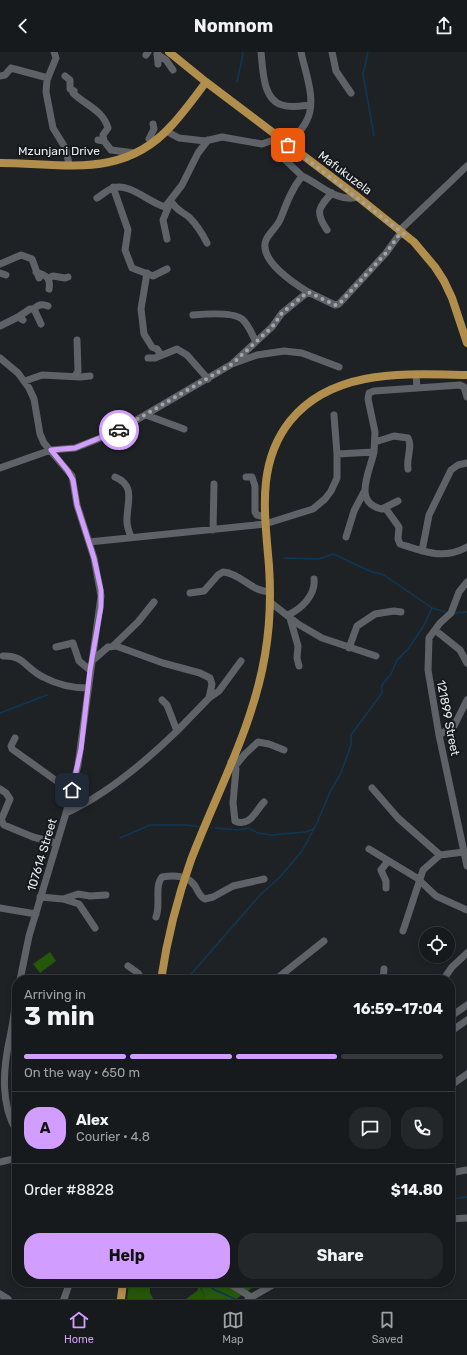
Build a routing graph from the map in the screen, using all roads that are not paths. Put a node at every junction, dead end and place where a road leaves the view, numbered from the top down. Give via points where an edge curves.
1 (54, 52) edge
2 (169, 52) edge
3 (261, 52) edge
4 (301, 52) edge
5 (332, 52) edge
6 (157, 53) edge
7 (158, 64) dead end
8 (173, 70) dead end
9 (0, 76) edge
10 (65, 76) dead end
11 (48, 78) junction
12 (206, 82) junction
13 (351, 93) dead end
14 (310, 105) junction
15 (153, 124) dead end
16 (166, 131) junction
17 (279, 138) junction
18 (208, 140) junction
19 (152, 143) junction
20 (288, 145) junction
21 (137, 153) junction
22 (280, 155) dead end
23 (0, 163) edge
24 (69, 165) junction
25 (467, 166) edge
26 (302, 176) junction
27 (113, 187) junction
28 (332, 193) junction
29 (358, 197) junction
30 (97, 198) dead end
31 (171, 201) junction
32 (327, 230) dead end
33 (402, 232) junction
34 (167, 239) dead end
35 (207, 243) dead end
36 (0, 264) edge
37 (167, 269) dead end
38 (147, 273) junction
39 (68, 276) dead end
40 (48, 278) junction
41 (49, 289) dead end
42 (308, 292) junction
43 (48, 306) dead end
44 (34, 309) junction
45 (193, 315) dead end
46 (41, 324) dead end
47 (0, 326) edge
48 (77, 340) dead end
49 (255, 340) junction
50 (467, 343) edge
51 (161, 355) junction
52 (0, 358) edge
53 (148, 358) dead end
54 (232, 364) junction
55 (340, 367) dead end
56 (467, 369) edge
57 (416, 374) junction
58 (439, 374) junction
59 (467, 375) edge
60 (75, 376) junction
61 (90, 376) dead end
62 (208, 379) junction
63 (25, 381) junction
64 (417, 388) junction
65 (467, 397) edge
66 (146, 414) junction
67 (334, 415) dead end
68 (184, 429) dead end
69 (375, 442) junction
70 (51, 450) junction
71 (374, 452) junction
72 (337, 454) junction
73 (467, 463) edge
74 (0, 468) edge
75 (408, 469) dead end
76 (115, 477) dead end
77 (246, 477) dead end
78 (214, 484) dead end
79 (364, 492) junction
80 (398, 501) dead end
81 (386, 509) junction
82 (265, 521) junction
83 (213, 530) junction
84 (130, 537) junction
85 (346, 537) dead end
86 (89, 542) junction
87 (467, 547) edge
88 (422, 551) junction
89 (314, 579) dead end
90 (467, 582) edge
91 (269, 592) junction
92 (190, 593) dead end
93 (154, 602) dead end
94 (270, 602) junction
95 (401, 612) dead end
96 (289, 616) junction
97 (435, 630) junction
98 (113, 646) junction
99 (56, 647) dead end
100 (349, 648) junction
101 (3, 656) dead end
102 (376, 656) dead end
103 (93, 660) junction
104 (241, 662) dead end
105 (467, 663) edge
106 (299, 666) dead end
107 (90, 670) junction
108 (88, 688) junction
109 (209, 698) junction
110 (162, 700) dead end
111 (467, 700) edge
112 (178, 731) junction
113 (438, 735) junction
114 (15, 738) dead end
115 (284, 750) dead end
116 (233, 764) junction
117 (372, 788) dead end
118 (0, 790) edge
119 (72, 790) junction
120 (264, 802) dead end
121 (66, 813) junction
122 (56, 843) junction
123 (369, 849) dead end
124 (464, 852) junction
125 (440, 855) junction
126 (388, 860) junction
127 (467, 866) edge
128 (185, 878) junction
129 (264, 879) dead end
130 (420, 880) junction
131 (386, 888) dead end
132 (106, 895) dead end
133 (40, 897) junction
134 (63, 899) junction
135 (0, 908) edge
136 (467, 910) edge
137 (36, 914) junction
138 (156, 917) dead end
139 (95, 928) dead end
140 (403, 931) dead end
141 (324, 941) dead end
142 (467, 953) edge
143 (128, 966) dead end
144 (384, 968) dead end
145 (21, 975) edge
146 (139, 975) edge
147 (162, 975) edge
148 (281, 975) edge
149 (383, 975) edge
150 (446, 975) edge
151 (467, 1005) edge
152 (455, 1013) edge
153 (12, 1020) edge
154 (466, 1022) edge
155 (455, 1029) edge
156 (2, 1067) edge
157 (467, 1074) edge
158 (455, 1082) edge
159 (1, 1092) edge
160 (12, 1123) edge
161 (12, 1159) edge
162 (0, 1162) edge
163 (467, 1170) edge
164 (455, 1172) edge
165 (467, 1218) edge
166 (455, 1219) edge
167 (68, 1287) edge
168 (122, 1287) edge
169 (234, 1287) edge
170 (269, 1287) edge
171 (0, 1294) edge
172 (250, 1298) edge
173 (8, 1299) edge
174 (64, 1299) edge
175 (121, 1299) edge

1 - 11 street via 56,58
2 - 12 main road, Mafukuzela
3 - 14 street via 264,81 272,97 282,106
4 - 14 street
5 - 13 street via 336,71
6 - 7 street
6 - 8 street
9 - 11 street via 5,76 11,68
10 - 21 street via 70,80 70,89 74,90 73,93 106,120 108,128 101,140 111,150
11 - 24 street via 46,87 53,128 65,147
12 - 16 main road, Mzunjani Drive
12 - 17 main road, Mafukuzela
14 - 20 street via 307,120
15 - 19 street via 154,129 149,139
16 - 18 street via 179,138
16 - 19 main road, Mzunjani Drive
17 - 18 street via 262,144 222,137
17 - 20 main road, Mafukuzela
18 - 31 street
19 - 21 main road, Mzunjani Drive
20 - 29 main road, Mafukuzela
21 - 24 main road, Mzunjani Drive via 106,164
22 - 26 street
23 - 24 main road, Mzunjani Drive
25 - 33 street
26 - 28 street
26 - 42 street via 265,245 274,267
27 - 30 street
27 - 31 street via 134,191 161,206
27 - 38 street via 128,230 127,256 132,268
28 - 29 street via 346,198
28 - 32 street via 319,212 320,220
29 - 33 main road, Mafukuzela
31 - 34 street via 163,220
31 - 35 street via 177,210 189,217
33 - 42 street via 339,304 335,305
33 - 50 main road, Mafukuzela via 422,251 444,281
36 - 40 street via 21,255 32,259 38,275 47,275
37 - 38 street via 153,276
38 - 51 street via 141,309 144,334
39 - 40 street
40 - 41 street
42 - 49 street
43 - 44 street via 44,304
44 - 46 street
44 - 47 street via 30,309 21,319
45 - 49 street via 220,314 239,317
48 - 60 street via 78,371
49 - 54 street
51 - 53 street
51 - 62 street via 177,349 184,352
52 - 63 street, 107614 Street
54 - 55 street via 257,354 284,351 302,353
54 - 62 street
56 - 58 main road
57 - 58 main road
57 - 64 street
57 - 82 main road via 365,378 341,384 322,393 299,411 277,441 269,460 265,484
58 - 59 main road
60 - 61 street
60 - 63 street via 42,375
62 - 66 street
63 - 70 street, 107614 Street via 34,399 40,434
64 - 65 street via 460,385 464,387
64 - 69 street via 374,391 369,394
66 - 68 street
66 - 70 street via 116,432 75,448
67 - 72 street
69 - 71 street
69 - 75 street via 394,436 408,438
70 - 74 street
70 - 86 street, 107614 Street via 72,476 77,505
71 - 72 street
71 - 79 street
72 - 82 street via 336,478 325,499 307,512
73 - 88 street via 451,470 429,515
76 - 84 street via 123,480 129,492 127,522
77 - 82 street via 252,477 255,483 255,512
78 - 83 street
79 - 81 street via 371,503 380,509
79 - 85 street via 354,511
80 - 81 street
81 - 88 street via 399,527 400,544
82 - 83 street
82 - 91 main road
83 - 84 street
84 - 86 street
86 - 103 street, 107614 Street via 100,581 101,596
87 - 88 street via 452,554
89 - 96 street via 310,595 296,612
90 - 97 street, 121899 Street via 459,592 449,616
91 - 92 street via 258,590 223,572 204,591
91 - 94 main road
93 - 98 street
94 - 96 street
94 - 116 main road via 266,655
95 - 100 street via 375,614 357,626
96 - 100 street via 322,638
96 - 106 street via 296,636
97 - 105 street via 460,650
97 - 113 street, 121899 Street via 428,641 428,670
98 - 103 street
98 - 109 street via 205,675 210,678 212,684
99 - 107 street via 73,644 79,661
100 - 102 street
101 - 108 street via 19,658 32,671 58,685
103 - 107 street, 107614 Street
104 - 109 street via 219,691
107 - 108 street, 107614 Street
108 - 119 street, 107614 Street via 81,749
109 - 112 street
110 - 112 street via 168,705
111 - 113 street via 454,726
112 - 121 street via 141,764 94,799
113 - 124 street, 121899 Street
114 - 119 street via 12,749
115 - 116 street via 258,742
116 - 120 street via 236,776 233,803 235,821 249,821
116 - 128 main road
117 - 125 street via 398,818
118 - 122 street via 10,799 1,820 4,825
119 - 121 street, 107614 Street
121 - 122 street, 107614 Street
122 - 133 street, 107614 Street
123 - 126 street
124 - 125 street
124 - 127 street, 121899 Street
125 - 130 street via 423,870
126 - 130 street
126 - 131 street via 380,870 386,881
128 - 129 street via 193,883 205,899 233,886
128 - 138 street via 161,878
128 - 147 main road via 173,917
130 - 136 street via 436,896
130 - 140 street
132 - 134 street via 78,894
133 - 134 street
133 - 137 street, 107614 Street
134 - 139 street via 79,904
135 - 137 street
137 - 145 street, 107614 Street
141 - 148 street
142 - 150 street
143 - 146 street
144 - 149 street
151 - 152 street
153 - 156 street
154 - 155 street
156 - 159 street
157 - 158 street
159 - 160 street
161 - 162 street
163 - 164 street
165 - 166 street
167 - 174 street
168 - 175 main road
169 - 172 street
170 - 172 street
171 - 173 street

